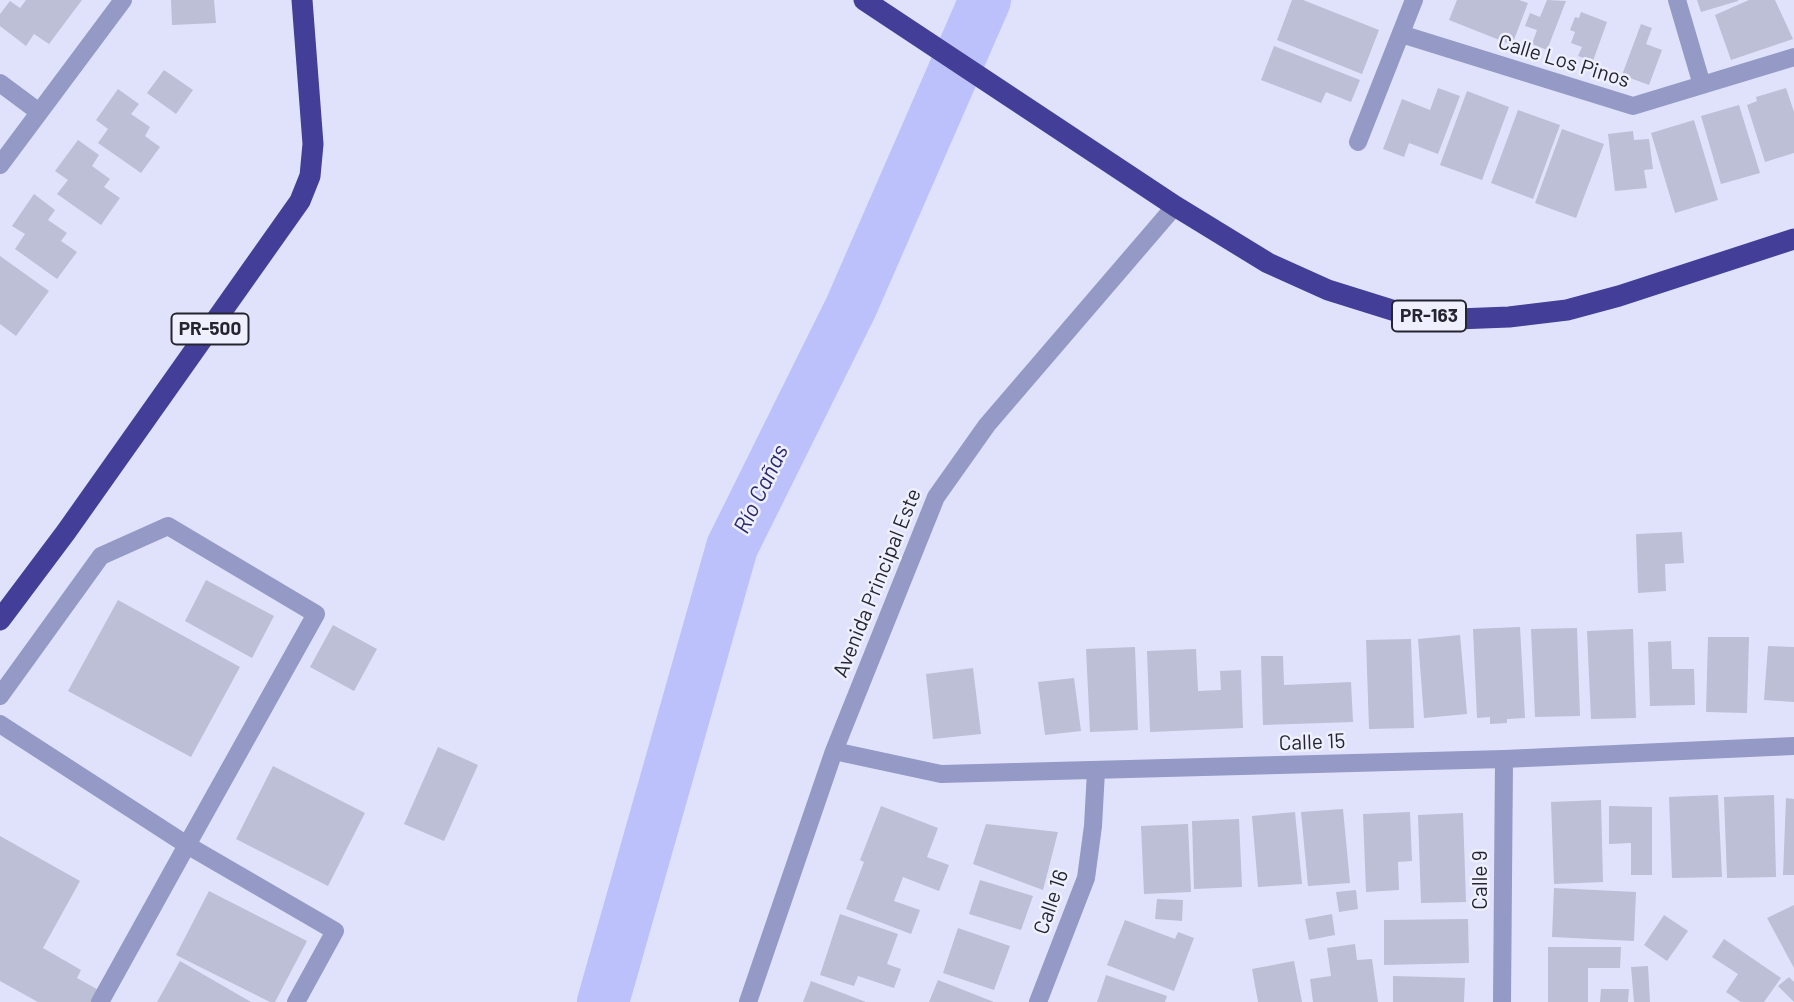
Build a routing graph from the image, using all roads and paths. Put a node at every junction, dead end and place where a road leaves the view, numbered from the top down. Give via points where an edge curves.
1 (123, 0) edge
2 (302, 0) edge
3 (864, 0) edge
4 (1414, 0) edge
5 (1676, 0) edge
6 (1401, 34) junction
7 (1794, 57) edge
8 (0, 83) edge
9 (1702, 85) junction
10 (38, 112) junction
11 (1358, 142) dead end
12 (0, 165) edge
13 (1175, 206) junction
14 (1794, 239) edge
15 (0, 620) edge
16 (0, 696) edge
17 (0, 724) edge
18 (1794, 747) edge
19 (834, 751) junction
20 (1504, 759) junction
21 (1096, 771) junction
22 (187, 845) junction
23 (100, 1002) edge
24 (296, 1002) edge
25 (748, 1002) edge
26 (1038, 1002) edge
27 (1502, 1002) edge

1 - 10 street
2 - 15 highway, PR-500 / PR-500 via 313,144 310,176 300,201
3 - 13 highway, PR-163
4 - 6 street
5 - 9 street
6 - 9 street, Calle Los Pinos via 1633,106
6 - 11 street
7 - 9 street, Calle Los Pinos
8 - 10 street
10 - 12 street
13 - 14 highway, PR-163 via 1268,263 1328,290 1408,315 1457,318 1567,310
13 - 19 street, Avenida Principal Este via 987,425 936,497
16 - 22 street via 101,556 168,526 316,614
17 - 22 street
18 - 20 street, Calle 15
19 - 21 street, Calle 15 via 941,774
19 - 25 street, Avenida Principal Este
20 - 21 street, Calle 15
20 - 27 street, Calle 9
21 - 26 street, Calle 16 via 1086,878
22 - 23 street
22 - 24 street via 335,930

